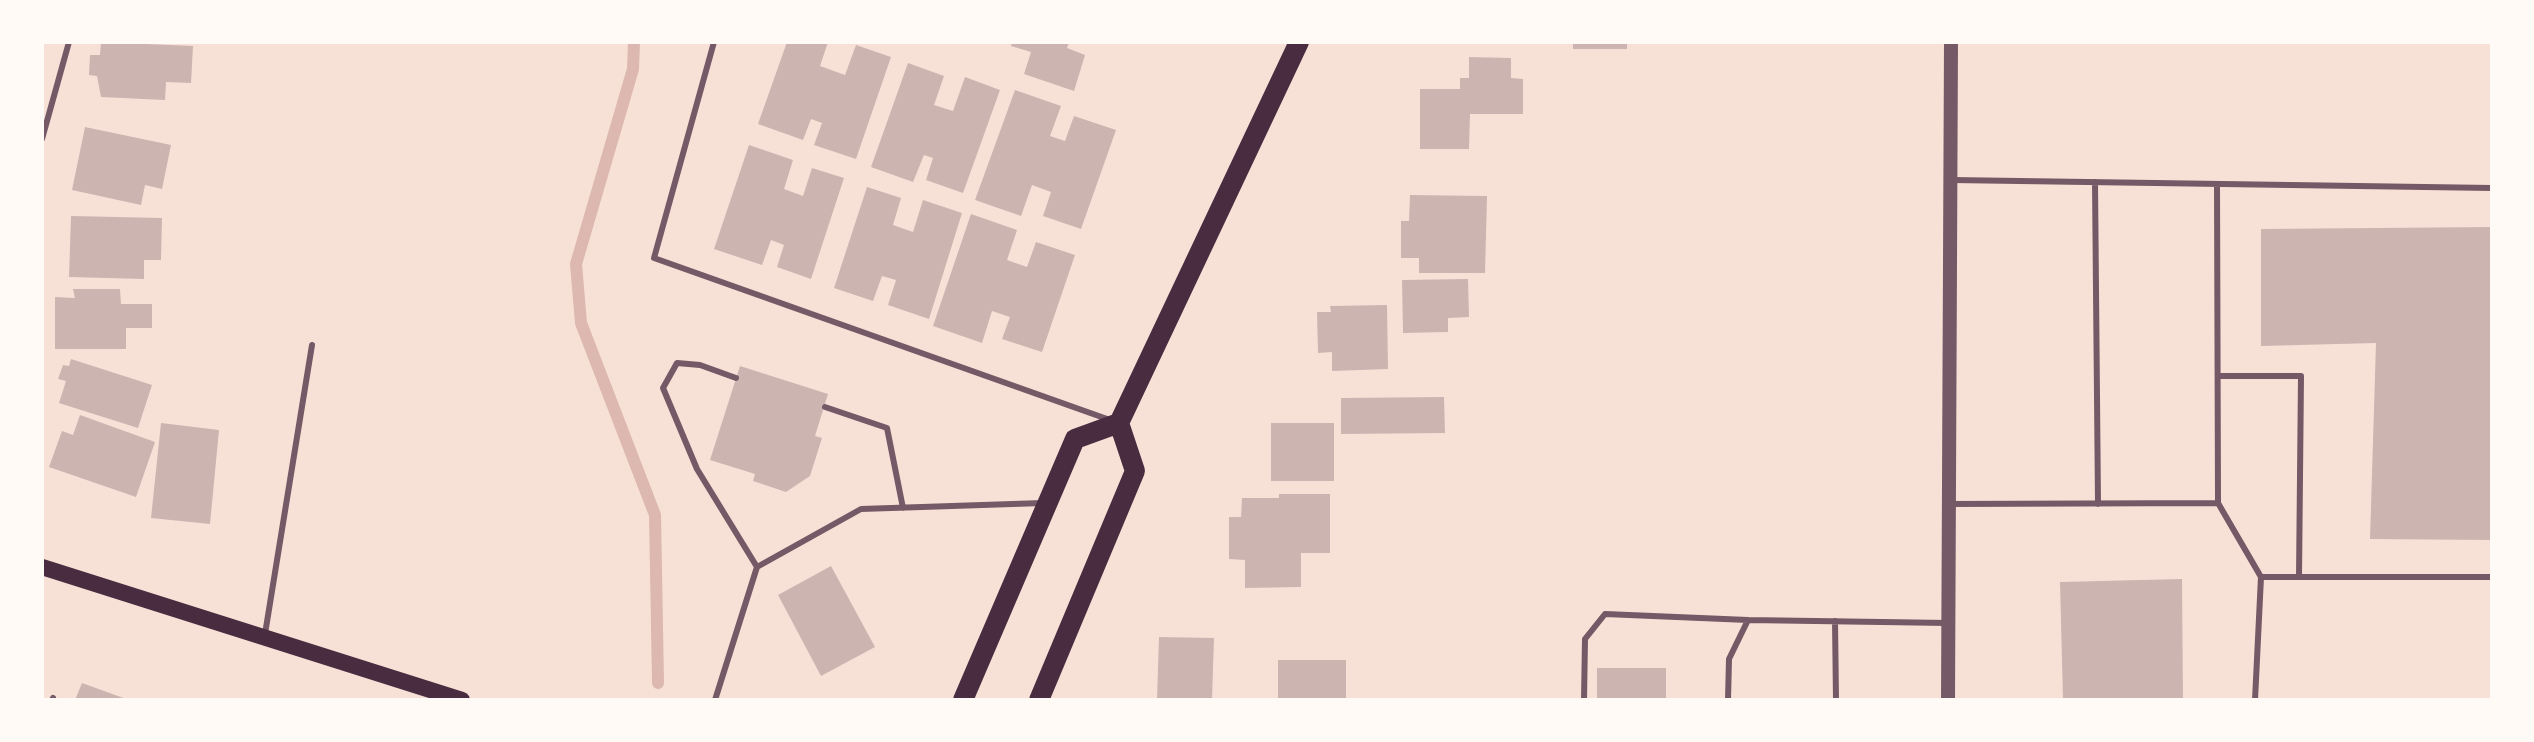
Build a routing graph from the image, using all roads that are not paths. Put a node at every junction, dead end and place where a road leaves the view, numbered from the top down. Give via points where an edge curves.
1 (69, 42) edge
2 (714, 42) edge
3 (1299, 42) edge
4 (1951, 42) edge
5 (42, 139) edge
6 (1950, 180) junction
7 (2095, 182) junction
8 (2217, 184) junction
9 (2492, 188) edge
10 (312, 345) dead end
11 (2218, 376) junction
12 (736, 378) dead end
13 (825, 407) dead end
14 (1119, 423) junction
15 (1047, 503) junction
16 (2218, 503) junction
17 (1949, 504) junction
18 (2098, 504) junction
19 (903, 508) junction
20 (42, 567) edge
21 (757, 567) junction
22 (2261, 577) junction
23 (2299, 577) junction
24 (2492, 577) edge
25 (1748, 620) junction
26 (1835, 621) junction
27 (1948, 623) junction
28 (264, 638) junction
29 (462, 700) edge
30 (715, 700) edge
31 (963, 700) edge
32 (1039, 700) edge
33 (1584, 700) edge
34 (1728, 700) edge
35 (1836, 700) edge
36 (1948, 700) edge
37 (2255, 700) edge

1 - 5 lane
2 - 14 lane via 654,258
3 - 14 main road
4 - 6 street
6 - 7 lane
6 - 17 street
7 - 8 lane
7 - 18 lane
8 - 9 lane
8 - 11 lane
10 - 28 lane
11 - 16 lane
11 - 23 lane via 2301,376
12 - 21 lane via 677,363 663,388 697,469
13 - 19 lane via 887,428
14 - 15 main road via 1075,439
14 - 32 main road via 1135,471
15 - 19 lane
15 - 31 main road
16 - 18 lane
16 - 22 lane
17 - 18 lane
17 - 27 street
19 - 21 lane via 861,509
20 - 28 main road
21 - 30 lane
22 - 23 lane
22 - 37 lane
23 - 24 lane
25 - 26 lane
25 - 33 lane via 1605,614 1585,639
25 - 34 lane via 1729,659
26 - 27 lane
26 - 35 lane
27 - 36 street
28 - 29 main road

